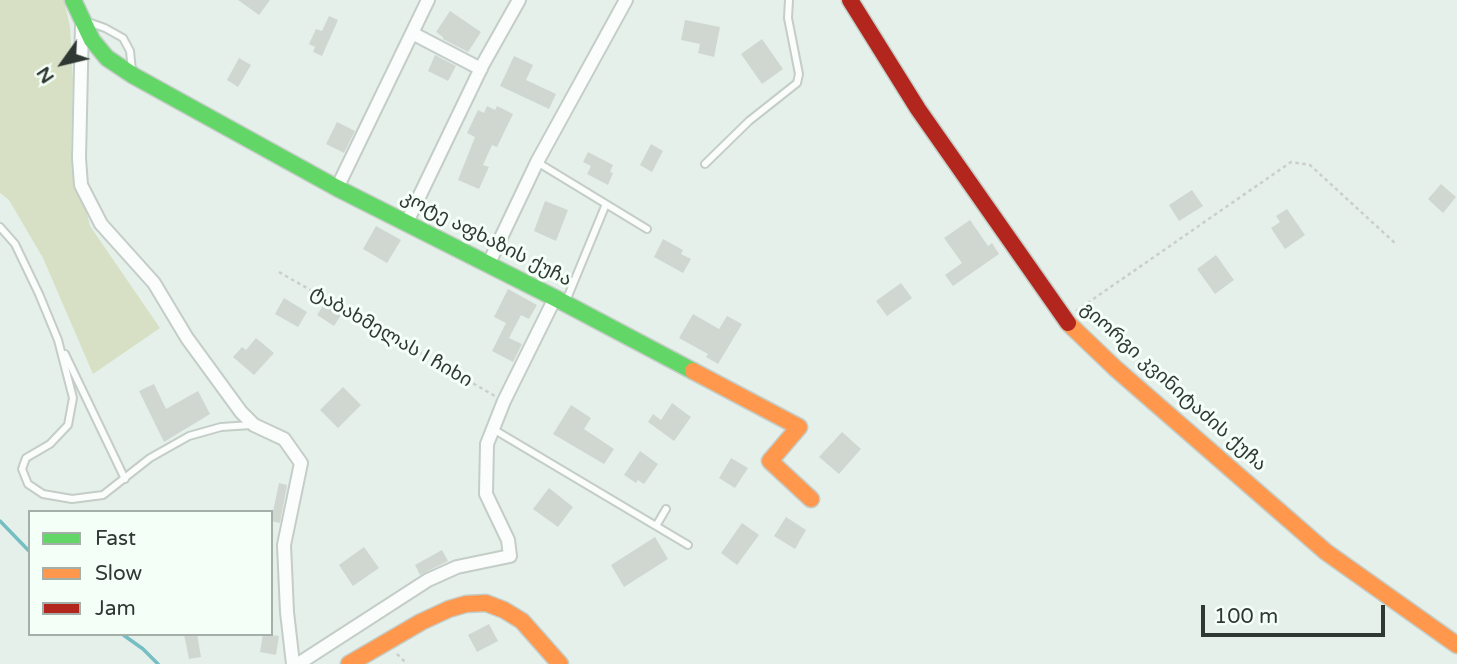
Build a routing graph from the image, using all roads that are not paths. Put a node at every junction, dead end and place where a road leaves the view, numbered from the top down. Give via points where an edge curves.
1 (73, 0) edge
2 (428, 0) edge
3 (519, 0) edge
4 (626, 0) edge
5 (789, 0) edge
6 (850, 0) edge
7 (82, 20) junction
8 (412, 33) junction
9 (481, 69) junction
10 (134, 76) junction
11 (537, 162) junction
12 (705, 164) dead end
13 (337, 188) junction
14 (606, 204) junction
15 (407, 222) junction
16 (0, 227) edge
17 (647, 229) dead end
18 (488, 265) junction
19 (560, 300) junction
20 (58, 340) junction
21 (254, 425) junction
22 (493, 429) junction
23 (125, 479) junction
24 (811, 499) dead end
25 (666, 509) dead end
26 (656, 526) junction
27 (688, 545) dead end
28 (1457, 645) edge
29 (296, 664) edge
30 (349, 664) edge
31 (560, 664) edge

1 - 7 street, კოტე აფხაზის ქუჩა
2 - 8 street
3 - 9 street
4 - 11 street
5 - 12 lane via 797,83
6 - 28 street, გიორგი კვინიტაძის ქუჩა via 918,109 1064,319 1326,552
7 - 10 street, კოტე აფხაზის ქუჩა via 107,58
7 - 10 lane via 122,38 130,51
7 - 21 street via 81,185 101,224 154,284 187,338
8 - 9 street
8 - 13 street
9 - 15 street
10 - 13 street, კოტე აფხაზის ქუჩა
11 - 14 lane
11 - 18 street
13 - 15 street, კოტე აფხაზის ქუჩა
14 - 17 lane
14 - 19 lane
15 - 18 street, კოტე აფხაზის ქუჩა
16 - 20 lane via 15,244
18 - 19 street, კოტე აფხაზის ქუჩა
19 - 22 street
19 - 24 street, კოტე აფხაზის ქუჩა via 799,427 770,461
20 - 23 lane
20 - 23 lane via 74,398 68,425 50,444 26,458 22,469 28,484 43,494 72,499 103,495
21 - 23 lane via 189,436 149,458
21 - 29 street via 285,439 301,463 284,545 287,612
22 - 26 lane
22 - 29 street via 486,444 486,494 508,540 510,556 457,567 428,580
25 - 26 lane
26 - 27 lane
30 - 31 street via 449,609 486,603 522,621

